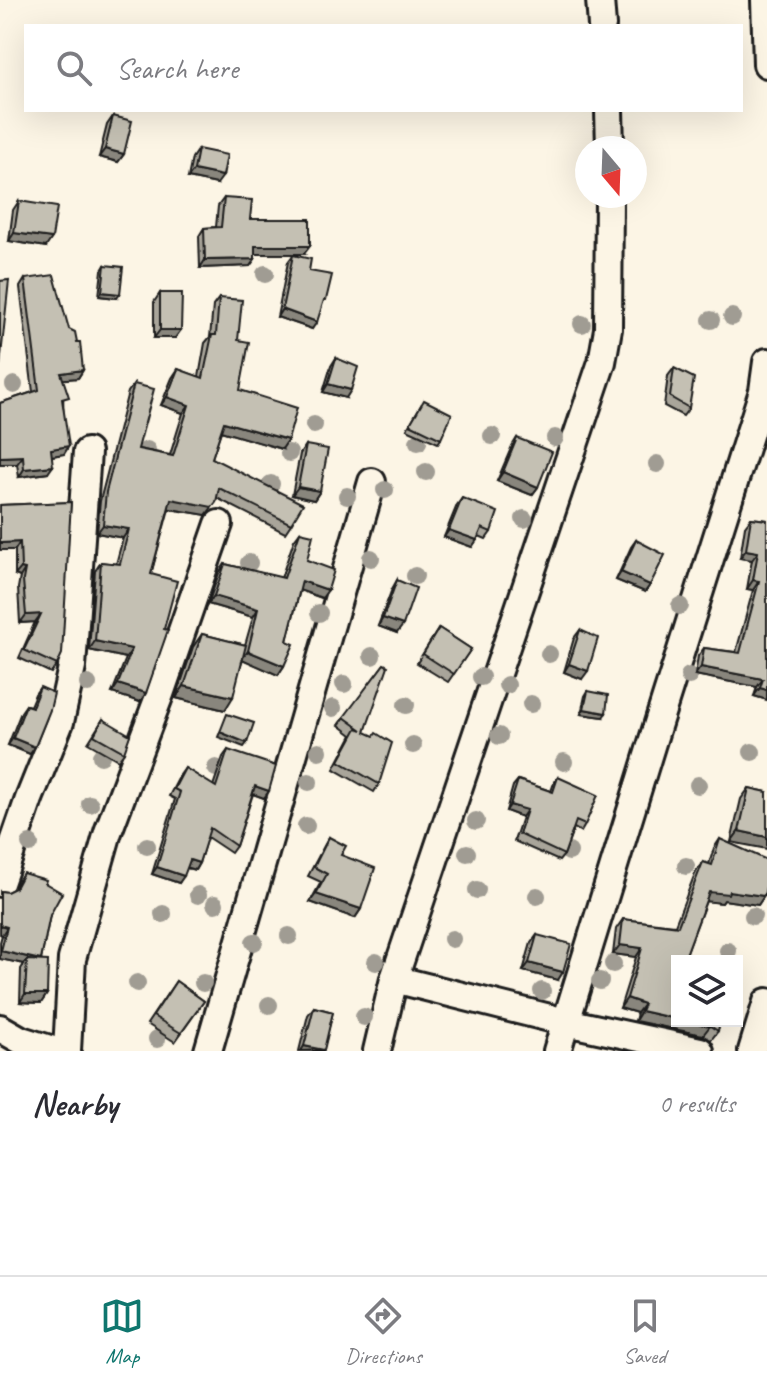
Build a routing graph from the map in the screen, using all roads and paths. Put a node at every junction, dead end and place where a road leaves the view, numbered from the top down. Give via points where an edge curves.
1 (600, 0) edge
2 (765, 0) edge
3 (602, 24) edge
4 (767, 64) edge
5 (609, 112) edge
6 (610, 136) edge
7 (609, 208) edge
8 (767, 362) edge
9 (87, 452) dead end
10 (372, 482) dead end
11 (219, 524) dead end
12 (2, 866) edge
13 (394, 979) junction
14 (767, 1002) edge
15 (566, 1022) junction
16 (0, 1028) edge
17 (56, 1051) edge
18 (67, 1051) edge
19 (208, 1051) edge
20 (377, 1051) edge
21 (557, 1051) edge
22 (700, 1051) edge
23 (752, 1051) edge

1 - 3 street
2 - 4 street
5 - 6 street
7 - 13 street via 608,329 602,362
8 - 15 street via 763,391
9 - 12 street via 72,667 60,722
10 - 19 street
11 - 18 street via 108,832 72,959
13 - 15 street
13 - 20 street
14 - 23 street
15 - 21 street
15 - 22 street
16 - 17 street

